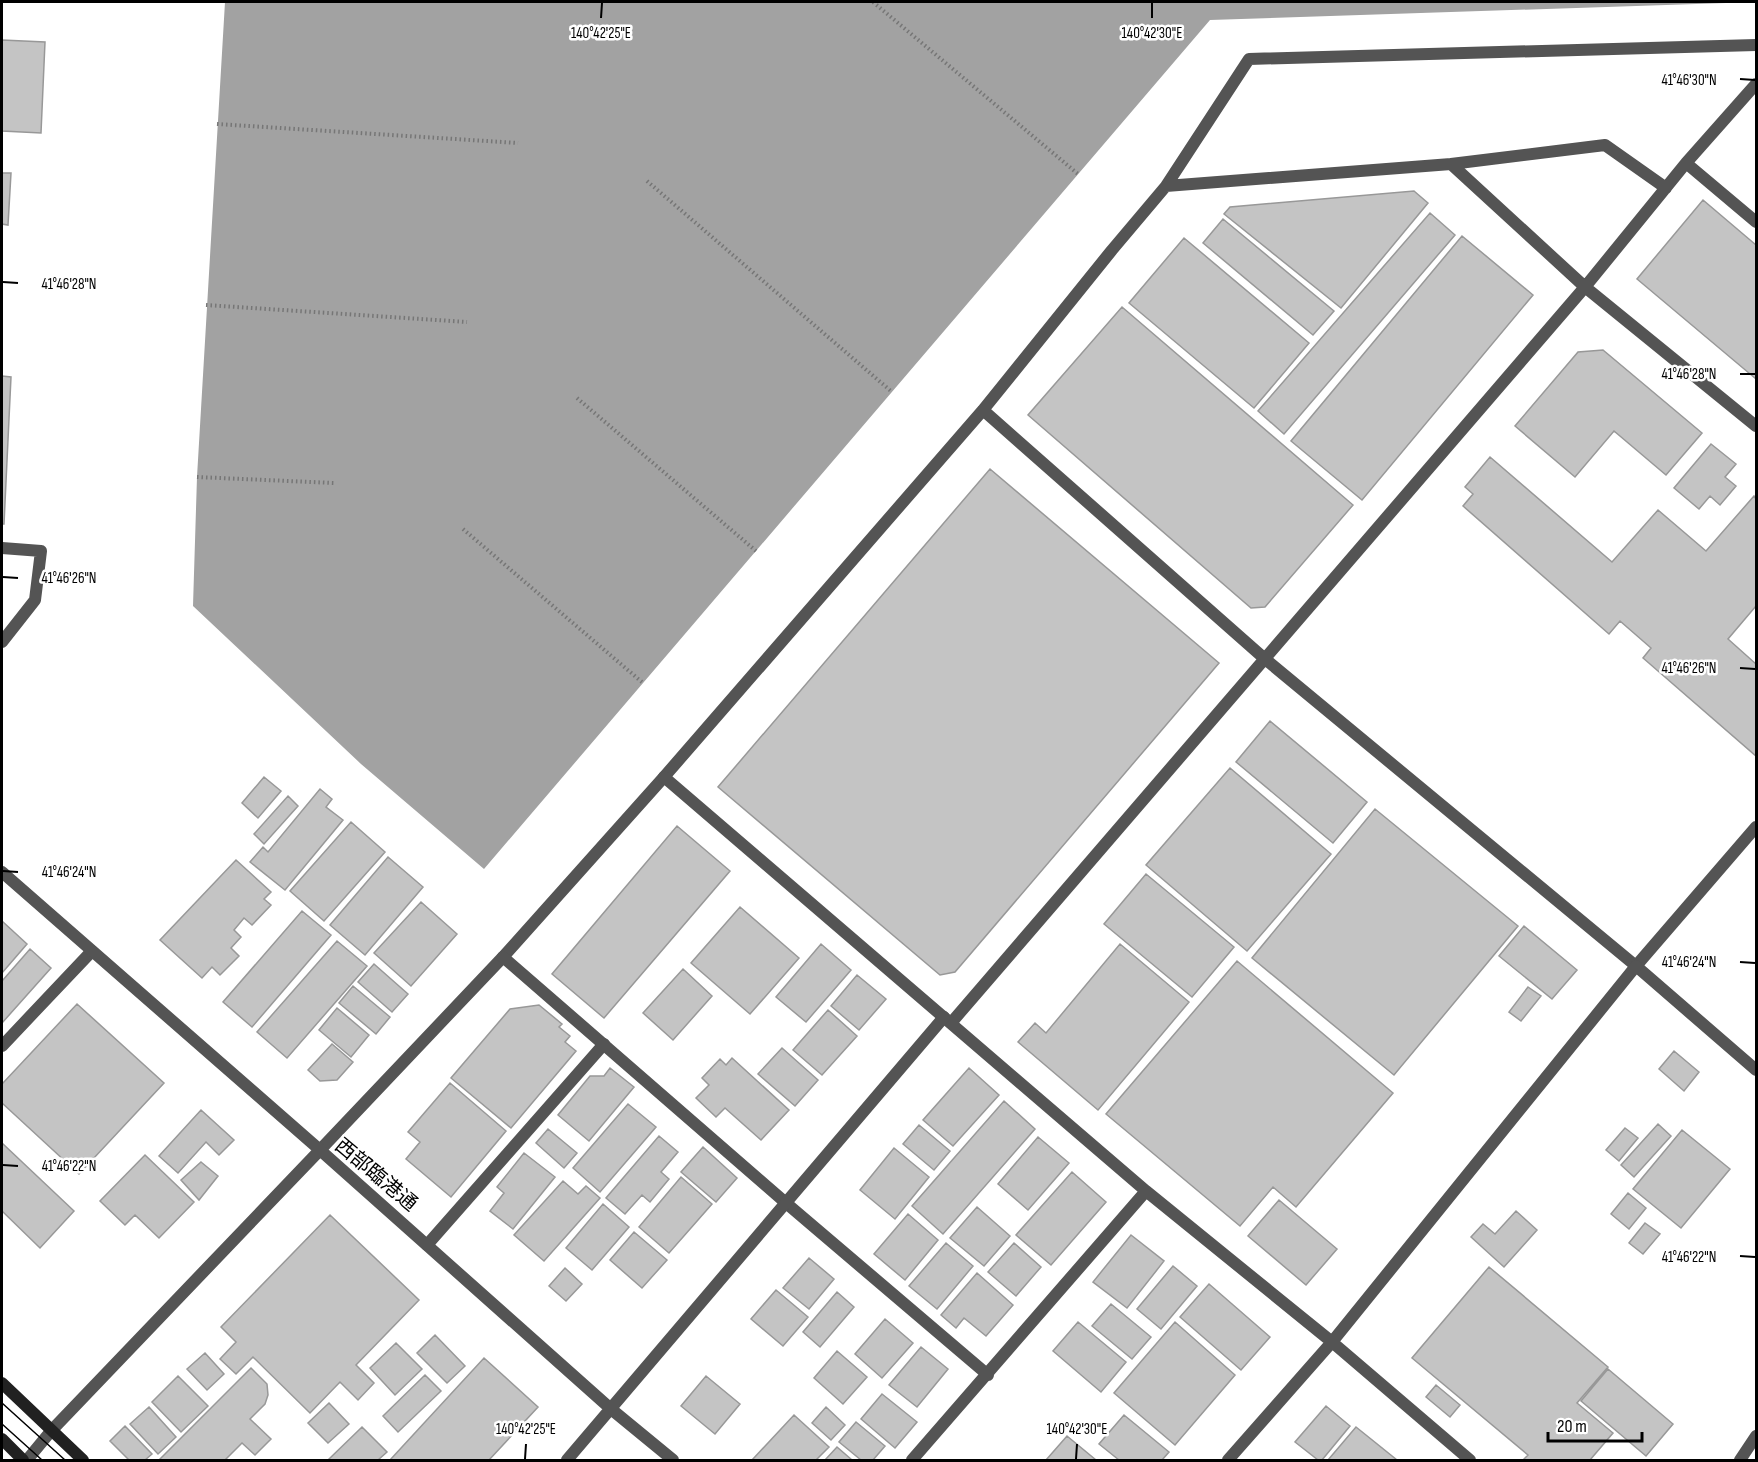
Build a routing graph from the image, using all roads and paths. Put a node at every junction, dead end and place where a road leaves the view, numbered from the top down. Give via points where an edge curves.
1 (873, 2) edge
2 (1756, 45) edge
3 (1756, 84) edge
4 (217, 124) dead end
5 (518, 143) dead end
6 (1686, 163) junction
7 (1451, 164) junction
8 (1078, 174) dead end
9 (647, 181) dead end
10 (1166, 186) junction
11 (1666, 188) junction
12 (1756, 222) edge
13 (1585, 287) junction
14 (206, 305) dead end
15 (467, 322) dead end
16 (892, 392) dead end
17 (577, 398) dead end
18 (984, 410) junction
19 (1756, 426) edge
20 (197, 477) dead end
21 (334, 483) dead end
22 (463, 529) dead end
23 (2, 548) edge
24 (756, 551) dead end
25 (2, 642) edge
26 (1265, 659) junction
27 (643, 683) dead end
28 (664, 777) junction
29 (1756, 827) edge
30 (2, 872) edge
31 (92, 951) junction
32 (503, 957) junction
33 (1635, 966) junction
34 (947, 1020) junction
35 (604, 1044) junction
36 (2, 1046) edge
37 (1756, 1070) edge
38 (320, 1150) junction
39 (1146, 1191) junction
40 (786, 1203) junction
41 (428, 1245) junction
42 (1332, 1342) junction
43 (988, 1375) junction
44 (2, 1383) edge
45 (611, 1409) junction
46 (51, 1431) junction
47 (1756, 1436) edge
48 (2, 1439) edge
49 (25, 1461) edge
50 (83, 1461) edge
51 (567, 1461) edge
52 (673, 1461) edge
53 (912, 1461) edge
54 (1228, 1461) edge
55 (1470, 1461) edge
56 (1740, 1461) edge

1 - 8 path
2 - 10 street via 1249,59
3 - 6 street
4 - 5 path
6 - 11 street
6 - 12 street
7 - 10 street
7 - 11 street via 1605,145
7 - 13 street
9 - 16 path
10 - 18 street
11 - 13 street
13 - 19 street
13 - 26 street
14 - 15 path
17 - 24 path
18 - 26 street
18 - 28 street
20 - 21 path
22 - 27 path
23 - 25 street via 41,551 35,600
26 - 33 street
26 - 34 street
28 - 32 street
28 - 34 street
29 - 33 street
30 - 31 street
31 - 36 street
31 - 38 street
32 - 35 street
32 - 38 street
33 - 37 street
33 - 42 street
34 - 39 street
34 - 40 street
35 - 40 street
35 - 41 street
38 - 41 street, 西部臨港通
38 - 46 street, 西部臨港通
39 - 42 street
39 - 43 street
40 - 43 street
40 - 45 street
41 - 45 street, 西部臨港通
42 - 54 street
42 - 55 street
43 - 53 street
44 - 46 main road
45 - 51 street
45 - 52 street, 西部臨港通
46 - 49 street, 西部臨港通
46 - 50 main road
47 - 56 street
48 - 49 main road

